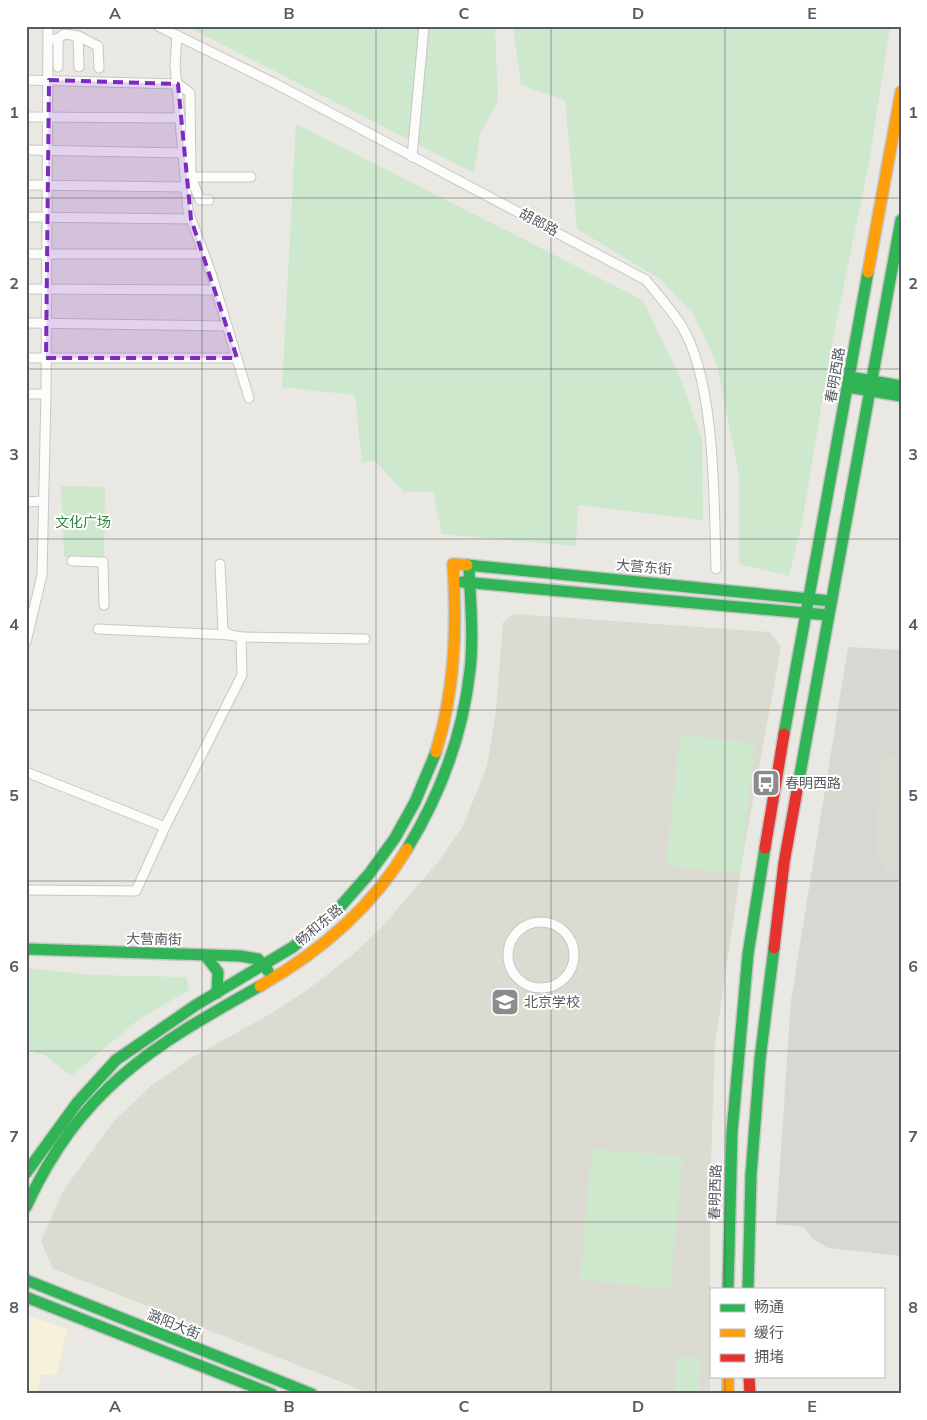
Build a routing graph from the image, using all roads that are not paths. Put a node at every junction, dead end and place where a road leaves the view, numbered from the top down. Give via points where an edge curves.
1 (48, 26) edge
2 (158, 26) edge
3 (424, 26) edge
4 (177, 35) junction
5 (78, 36) junction
6 (54, 38) junction
7 (58, 67) dead end
8 (79, 67) dead end
9 (99, 68) dead end
10 (26, 80) edge
11 (49, 80) junction
12 (178, 84) junction
13 (901, 92) edge
14 (26, 117) edge
15 (48, 117) junction
16 (180, 118) junction
17 (26, 150) edge
18 (48, 150) junction
19 (183, 153) junction
20 (412, 157) junction
21 (191, 177) junction
22 (251, 177) dead end
23 (26, 184) edge
24 (48, 185) junction
25 (186, 187) junction
26 (209, 200) dead end
27 (26, 218) edge
28 (48, 218) junction
29 (191, 219) junction
30 (901, 220) edge
31 (26, 254) edge
32 (47, 254) junction
33 (204, 254) junction
34 (26, 290) edge
35 (47, 290) junction
36 (216, 290) junction
37 (46, 322) junction
38 (26, 323) edge
39 (226, 326) junction
40 (26, 358) edge
41 (46, 358) junction
42 (237, 358) junction
43 (849, 382) junction
44 (871, 386) junction
45 (901, 386) edge
46 (26, 394) edge
47 (46, 394) junction
48 (901, 396) edge
49 (250, 398) dead end
50 (43, 501) junction
51 (26, 502) edge
52 (72, 561) dead end
53 (220, 564) dead end
54 (453, 564) joint
55 (469, 566) junction
56 (716, 569) dead end
57 (455, 581) junction
58 (470, 582) junction
59 (810, 599) junction
60 (831, 601) junction
61 (104, 605) dead end
62 (807, 612) junction
63 (828, 615) junction
64 (98, 629) dead end
65 (230, 635) junction
66 (241, 637) junction
67 (365, 639) dead end
68 (26, 642) edge
69 (26, 772) edge
70 (166, 826) junction
71 (26, 890) edge
72 (553, 924) joint
73 (26, 949) edge
74 (205, 955) junction
75 (264, 965) junction
76 (272, 977) junction
77 (216, 993) junction
78 (26, 1173) edge
79 (26, 1207) edge
80 (26, 1280) edge
81 (728, 1288) edge
82 (748, 1288) edge
83 (26, 1297) edge
84 (728, 1378) edge
85 (749, 1378) edge
86 (272, 1394) edge
87 (312, 1394) edge
88 (728, 1394) edge
89 (750, 1394) edge

1 - 6 street
2 - 4 street, 胡郎路
3 - 20 street
4 - 12 street
4 - 20 street, 胡郎路
5 - 6 street via 64,34
5 - 8 street
5 - 9 street via 98,46
6 - 7 street
6 - 11 street
10 - 11 street
11 - 12 street
11 - 15 street
12 - 16 street
12 - 21 street via 190,93
13 - 43 main road, 春明西路
14 - 15 street
15 - 16 street
15 - 18 street
16 - 19 street
17 - 18 street
18 - 19 street
18 - 24 street
19 - 25 street
20 - 56 street, 胡郎路 via 646,280 682,326 695,356 703,388 714,488
21 - 22 street
21 - 26 street via 200,200
23 - 24 street
24 - 25 street
24 - 28 street
25 - 29 street
27 - 28 street
28 - 29 street
28 - 32 street
29 - 33 street
30 - 44 main road
31 - 32 street
32 - 33 street
32 - 35 street
33 - 36 street
34 - 35 street
35 - 36 street
35 - 37 street
36 - 39 street
37 - 38 street
37 - 39 street
37 - 41 street
39 - 42 street
40 - 41 street
41 - 42 street
41 - 47 street
42 - 49 street
43 - 44 main road
43 - 59 main road, 春明西路
44 - 45 main road
44 - 48 main road
44 - 60 main road
46 - 47 street
47 - 50 street
50 - 51 street
50 - 68 street via 42,575
52 - 61 street via 103,562
53 - 65 street via 223,631
54 - 55 main road, 大营东街
54 - 57 main road, 畅和东路
55 - 58 main road, 畅和东路
55 - 59 main road, 大营东街
57 - 58 main road
57 - 75 main road, 畅和东路 via 457,613 450,693 441,741 409,817 386,853 348,900 305,939
58 - 62 main road
58 - 76 main road, 畅和东路 via 472,636 463,714 433,801 377,891 316,950
59 - 60 main road, 大营东街
59 - 62 main road, 春明西路
60 - 63 main road
62 - 63 main road
62 - 81 main road, 春明西路 via 748,954 732,1132
63 - 82 main road via 784,863 768,982 751,1174
64 - 65 street
65 - 66 street
66 - 67 street
66 - 70 street via 242,675
69 - 70 street
70 - 71 street via 136,891
72 - 72 street via 542,922 523,928 510,946 508,957 517,978 537,988 559,982 572,966 571,941 562,929
73 - 74 main road, 大营南街
74 - 75 main road, 大营南街 via 258,959
74 - 77 main road via 216,964 219,972 220,984
75 - 76 main road
75 - 77 main road, 畅和东路
76 - 79 main road, 畅和东路 via 168,1039 122,1073 79,1117 52,1156
77 - 78 main road, 畅和东路 via 113,1063 63,1119
80 - 87 main road, 潞阳大街
83 - 86 main road, 潞阳大街
84 - 88 main road
85 - 89 main road

